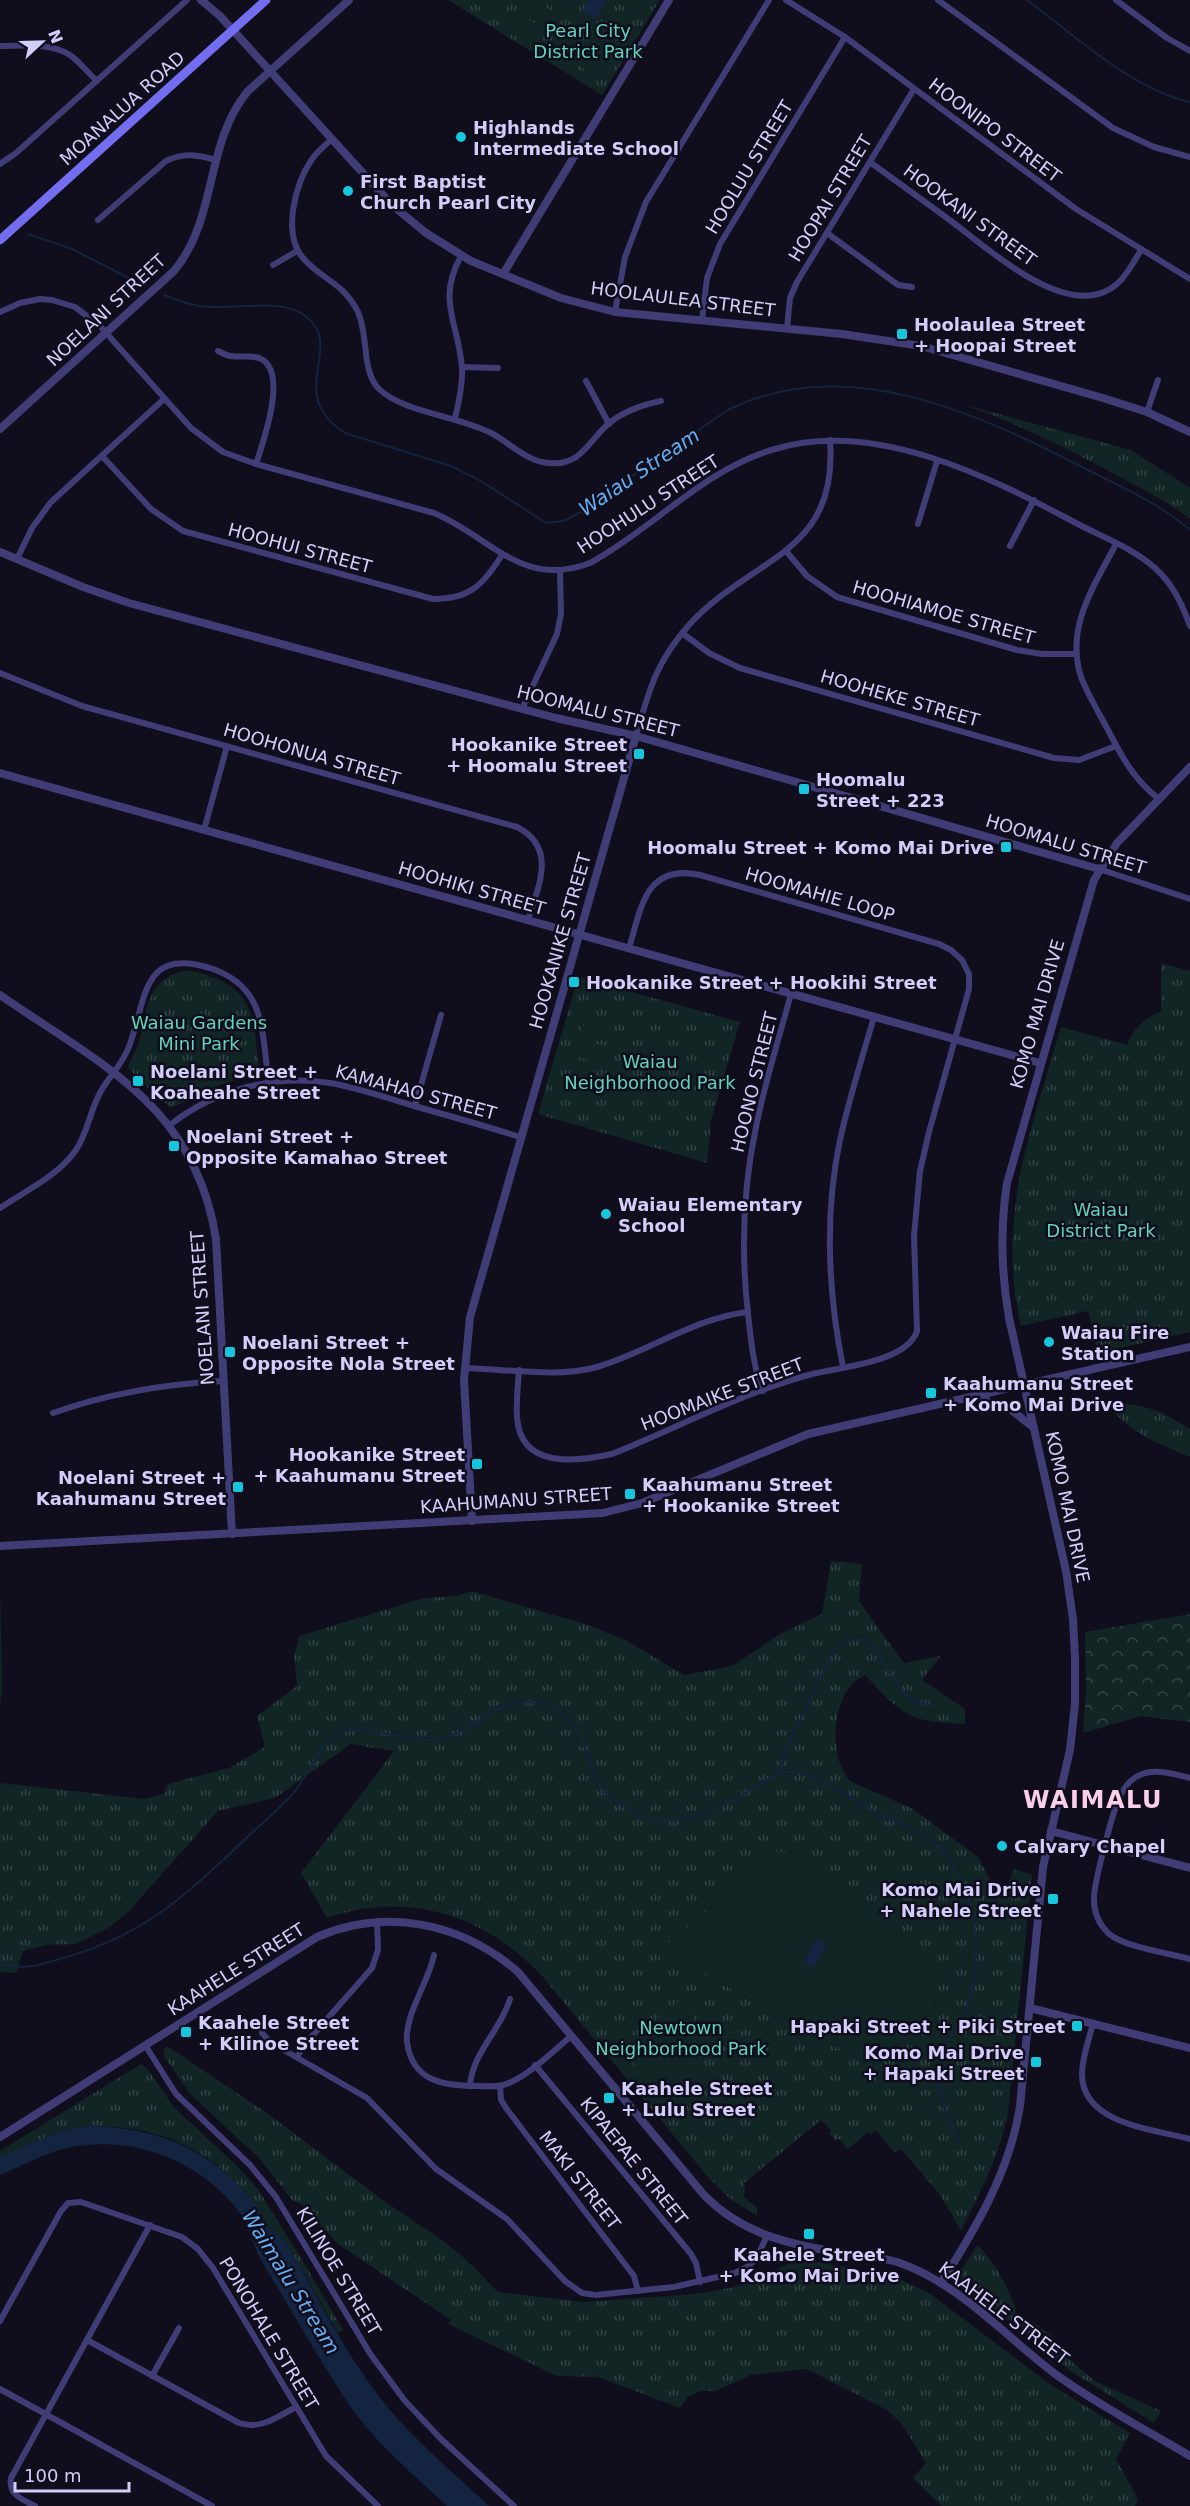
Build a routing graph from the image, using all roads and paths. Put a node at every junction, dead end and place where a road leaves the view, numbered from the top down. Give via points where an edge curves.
1 (187, 0) edge
2 (201, 0) edge
3 (266, 0) edge
4 (349, 0) edge
5 (669, 0) edge
6 (769, 0) edge
7 (786, 0) edge
8 (938, 0) edge
9 (1116, 0) edge
10 (233, 30) junction
11 (845, 38) junction
12 (0, 46) edge
13 (1190, 51) edge
14 (270, 71) junction
15 (97, 81) junction
16 (914, 88) junction
17 (331, 140) junction
18 (1190, 157) edge
19 (216, 160) junction
20 (870, 162) junction
21 (0, 164) edge
22 (98, 219) dead end
23 (827, 233) junction
24 (0, 240) edge
25 (297, 250) junction
26 (1141, 250) junction
27 (461, 256) junction
28 (273, 265) dead end
29 (503, 274) junction
30 (1190, 279) edge
31 (912, 287) dead end
32 (0, 312) edge
33 (615, 312) junction
34 (702, 320) junction
35 (787, 328) junction
36 (106, 333) junction
37 (218, 351) dead end
38 (462, 367) junction
39 (498, 368) dead end
40 (1158, 380) dead end
41 (586, 381) dead end
42 (165, 399) junction
43 (661, 401) dead end
44 (1147, 412) junction
45 (455, 418) junction
46 (609, 424) junction
47 (0, 429) edge
48 (1190, 432) edge
49 (830, 440) junction
50 (102, 456) junction
51 (937, 461) junction
52 (256, 464) junction
53 (1034, 500) junction
54 (918, 524) dead end
55 (1116, 544) junction
56 (1010, 546) dead end
57 (786, 551) junction
58 (0, 552) edge
59 (502, 555) junction
60 (17, 559) junction
61 (560, 571) junction
62 (1190, 626) edge
63 (682, 633) junction
64 (1076, 654) junction
65 (0, 673) edge
66 (522, 709) junction
67 (636, 735) junction
68 (227, 746) junction
69 (1116, 746) junction
70 (1190, 767) edge
71 (0, 773) edge
72 (1159, 799) junction
73 (204, 830) junction
74 (1099, 869) junction
75 (1190, 899) edge
76 (528, 920) junction
77 (579, 934) junction
78 (629, 948) junction
79 (791, 994) junction
80 (0, 995) edge
81 (441, 1015) dead end
82 (874, 1017) junction
83 (956, 1040) junction
84 (1040, 1064) junction
85 (113, 1073) junction
86 (269, 1083) junction
87 (415, 1106) junction
88 (170, 1125) junction
89 (520, 1137) junction
90 (0, 1208) edge
91 (748, 1312) junction
92 (1190, 1347) edge
93 (843, 1367) junction
94 (465, 1368) junction
95 (519, 1370) junction
96 (224, 1381) junction
97 (1024, 1384) junction
98 (763, 1391) junction
99 (976, 1395) junction
100 (53, 1413) dead end
101 (1034, 1428) junction
102 (472, 1521) junction
103 (232, 1534) junction
104 (0, 1546) edge
105 (1190, 1778) edge
106 (1051, 1831) junction
107 (1106, 1846) junction
108 (1190, 1868) edge
109 (377, 1922) junction
110 (434, 1955) dead end
111 (1190, 1959) edge
112 (510, 1999) dead end
113 (1030, 2008) junction
114 (1093, 2023) junction
115 (262, 2032) dead end
116 (571, 2036) junction
117 (145, 2045) junction
118 (1190, 2048) edge
119 (297, 2057) junction
120 (536, 2065) junction
121 (470, 2086) junction
122 (500, 2086) junction
123 (0, 2137) edge
124 (1190, 2139) edge
125 (150, 2225) junction
126 (767, 2236) junction
127 (700, 2282) junction
128 (941, 2283) junction
129 (638, 2291) junction
130 (0, 2321) edge
131 (178, 2328) dead end
132 (87, 2340) junction
133 (152, 2376) junction
134 (0, 2389) edge
135 (296, 2407) junction
136 (46, 2414) junction
137 (1190, 2456) edge
138 (35, 2506) edge
139 (212, 2506) edge
140 (378, 2506) edge
141 (514, 2506) edge

1 - 15 street
2 - 10 street, HOOLAULEA STREET
3 - 10 main road, MOANALUA ROAD
4 - 14 street, NOELANI STREET
5 - 29 street
6 - 33 street via 646,202 627,249
7 - 11 street, HOONIPO STREET
8 - 18 street via 1113,128 1154,147
9 - 13 street
10 - 14 street, HOOLAULEA STREET
10 - 24 main road, MOANALUA ROAD
11 - 16 street, HOONIPO STREET
11 - 34 street, HOOLUU STREET via 720,244 707,278
12 - 15 street via 58,50 70,55
14 - 17 street, HOOLAULEA STREET
14 - 19 street, NOELANI STREET via 237,106 224,130
15 - 21 street
16 - 20 street, HOOPAI STREET
16 - 26 street, HOONIPO STREET via 1076,209
17 - 25 street via 314,157 301,182 292,229
17 - 27 street, HOOLAULEA STREET via 392,205
19 - 22 street via 190,154 166,161
19 - 36 street, NOELANI STREET via 193,244 174,271
20 - 23 street, HOOPAI STREET
20 - 26 street, HOOKANI STREET via 1021,273 1064,292 1082,296 1112,288 1126,275
23 - 31 street via 898,285
23 - 35 street, HOOPAI STREET via 793,290
25 - 28 street
25 - 45 street via 344,291 355,307 365,333 369,372 377,387 396,401
26 - 30 street, HOONIPO STREET
27 - 29 street, HOOLAULEA STREET
27 - 38 street via 452,277 449,302
29 - 33 street, HOOLAULEA STREET via 561,298
32 - 36 street, HOOHULU STREET via 30,301 52,300 75,307
33 - 34 street, HOOLAULEA STREET
34 - 35 street, HOOLAULEA STREET
35 - 44 street, HOOLAULEA STREET via 921,346
36 - 42 street, HOOHULU STREET
36 - 47 street, NOELANI STREET
37 - 52 street via 259,358 272,372 271,412
38 - 39 street
38 - 45 street
40 - 44 street
41 - 46 street
42 - 50 street
42 - 52 street, HOOHULU STREET via 215,447
43 - 46 street via 634,408
44 - 48 street, HOOLAULEA STREET
45 - 46 street via 549,464 580,455
49 - 51 street, HOOHULU STREET via 874,443
49 - 57 street, HOOKANIKE STREET via 831,473 824,504 808,530
49 - 61 street, HOOHULU STREET via 783,446 740,462 598,559
50 - 59 street, HOOHUI STREET via 151,510 183,531 433,599 456,598 470,592
50 - 60 street via 43,512
51 - 53 street, HOOHULU STREET via 986,477
51 - 54 street
52 - 59 street, HOOHULU STREET via 434,513
53 - 55 street, HOOHULU STREET
53 - 56 street
55 - 62 street, HOOHULU STREET via 1140,557 1163,577 1180,601
55 - 64 street via 1084,607
57 - 63 street, HOOKANIKE STREET via 707,608
57 - 64 street, HOOHIAMOE STREET via 814,582 844,600 1017,650
58 - 60 street, HOOMALU STREET
59 - 61 street, HOOHULU STREET via 533,568
60 - 66 street, HOOMALU STREET via 129,603
61 - 66 street via 561,614 557,634
63 - 67 street, HOOKANIKE STREET via 662,659
63 - 69 street, HOOHEKE STREET via 709,653 740,668 1054,758 1079,760
64 - 69 street via 1083,682
65 - 68 street, HOOHONUA STREET via 71,702
66 - 67 street, HOOMALU STREET
67 - 74 street, HOOMALU STREET
67 - 77 street, HOOKANIKE STREET
68 - 73 street
68 - 76 street, HOOHONUA STREET via 523,830 536,842 542,862
69 - 72 street via 1136,779
70 - 72 street, KOMO MAI DRIVE
71 - 73 street, HOOHIKI STREET
72 - 74 street, KOMO MAI DRIVE via 1116,843
73 - 76 street, HOOHIKI STREET
74 - 75 street, HOOMALU STREET
74 - 84 street, KOMO MAI DRIVE
76 - 77 street, HOOHIKI STREET
77 - 78 street, HOOHIKI STREET
77 - 89 street, HOOKANIKE STREET
78 - 79 street, HOOHIKI STREET
78 - 83 street, HOOMAHIE LOOP via 651,887 675,873 700,875 951,950 965,964 970,981
79 - 82 street, HOOHIKI STREET
79 - 91 street, HOONO STREET via 752,1146 744,1223
80 - 85 street, NOELANI STREET
81 - 87 street
82 - 83 street, HOOHIKI STREET
82 - 93 street via 843,1124 832,1189 831,1291
83 - 84 street, HOOHIKI STREET
83 - 93 street, HOOMAIKE STREET via 918,1184 914,1236 916,1336 895,1354
84 - 97 street, KOMO MAI DRIVE via 1012,1161 1002,1231 1005,1300
85 - 86 street via 128,1051 149,982 163,969 189,963 232,977 249,993 259,1013
85 - 88 street, NOELANI STREET
85 - 90 street via 98,1097 84,1136 68,1160
86 - 87 street, KAMAHAO STREET via 328,1083
86 - 88 street, KAMAHAO STREET via 218,1097
87 - 89 street, KAMAHAO STREET
88 - 96 street, NOELANI STREET via 194,1164 212,1219
89 - 94 street, HOOKANIKE STREET via 475,1296
91 - 95 street via 717,1318 589,1369
91 - 98 street, HOONO STREET
92 - 97 street, KAAHUMANU STREET
93 - 98 street, HOOMAIKE STREET
94 - 95 street
94 - 102 street, HOOKANIKE STREET
95 - 98 street, HOOMAIKE STREET via 520,1431 537,1453 560,1460 612,1454
96 - 100 street via 124,1393
96 - 103 street, NOELANI STREET
97 - 99 street, KAAHUMANU STREET
97 - 101 street, KOMO MAI DRIVE
99 - 101 street via 1009,1408
99 - 102 street, KAAHUMANU STREET via 808,1434 623,1509
101 - 106 street, KOMO MAI DRIVE via 1068,1585 1075,1658 1071,1738
102 - 103 street, KAAHUMANU STREET
103 - 104 street, KAAHUMANU STREET
105 - 107 street via 1159,1772 1136,1777 1120,1796
106 - 107 street
106 - 113 street, KOMO MAI DRIVE via 1043,1867
107 - 108 street
107 - 111 street via 1093,1898 1103,1927 1125,1942
109 - 116 street, KAAHELE STREET via 432,1926 484,1947 518,1972
109 - 117 street, KAAHELE STREET via 341,1929 309,1942
109 - 119 street via 378,1950 372,1968
110 - 121 street via 407,2030 409,2051 430,2079
112 - 121 street via 472,2072
113 - 114 street
113 - 128 street, KOMO MAI DRIVE via 1020,2106 1010,2152 977,2224
114 - 118 street
114 - 124 street via 1082,2075 1085,2091 1093,2103 1115,2119
115 - 119 street via 270,2042
116 - 120 street
116 - 126 street, KAAHELE STREET via 711,2203
117 - 123 street, KAAHELE STREET
117 - 141 street, KILINOE STREET via 176,2094 268,2186 371,2355 405,2401
119 - 129 street via 370,2100 436,2169 507,2219 573,2289 592,2296
120 - 122 street
120 - 127 street, KIPAEPAE STREET via 691,2254
121 - 122 street
122 - 129 street, MAKI STREET via 506,2108 634,2276
125 - 130 street, PONOHALE STREET via 81,2202 68,2203
125 - 132 street
125 - 135 street, PONOHALE STREET via 182,2237 203,2254
126 - 127 street via 759,2254 747,2267
126 - 128 street, KAAHELE STREET via 886,2259
127 - 129 street
128 - 137 street, KAAHELE STREET via 1059,2376
131 - 133 street
132 - 133 street
132 - 136 street
133 - 135 street via 244,2425 265,2423
134 - 136 street
135 - 140 street, PONOHALE STREET via 332,2463
136 - 138 street via 10,2482 15,2495
136 - 139 street

